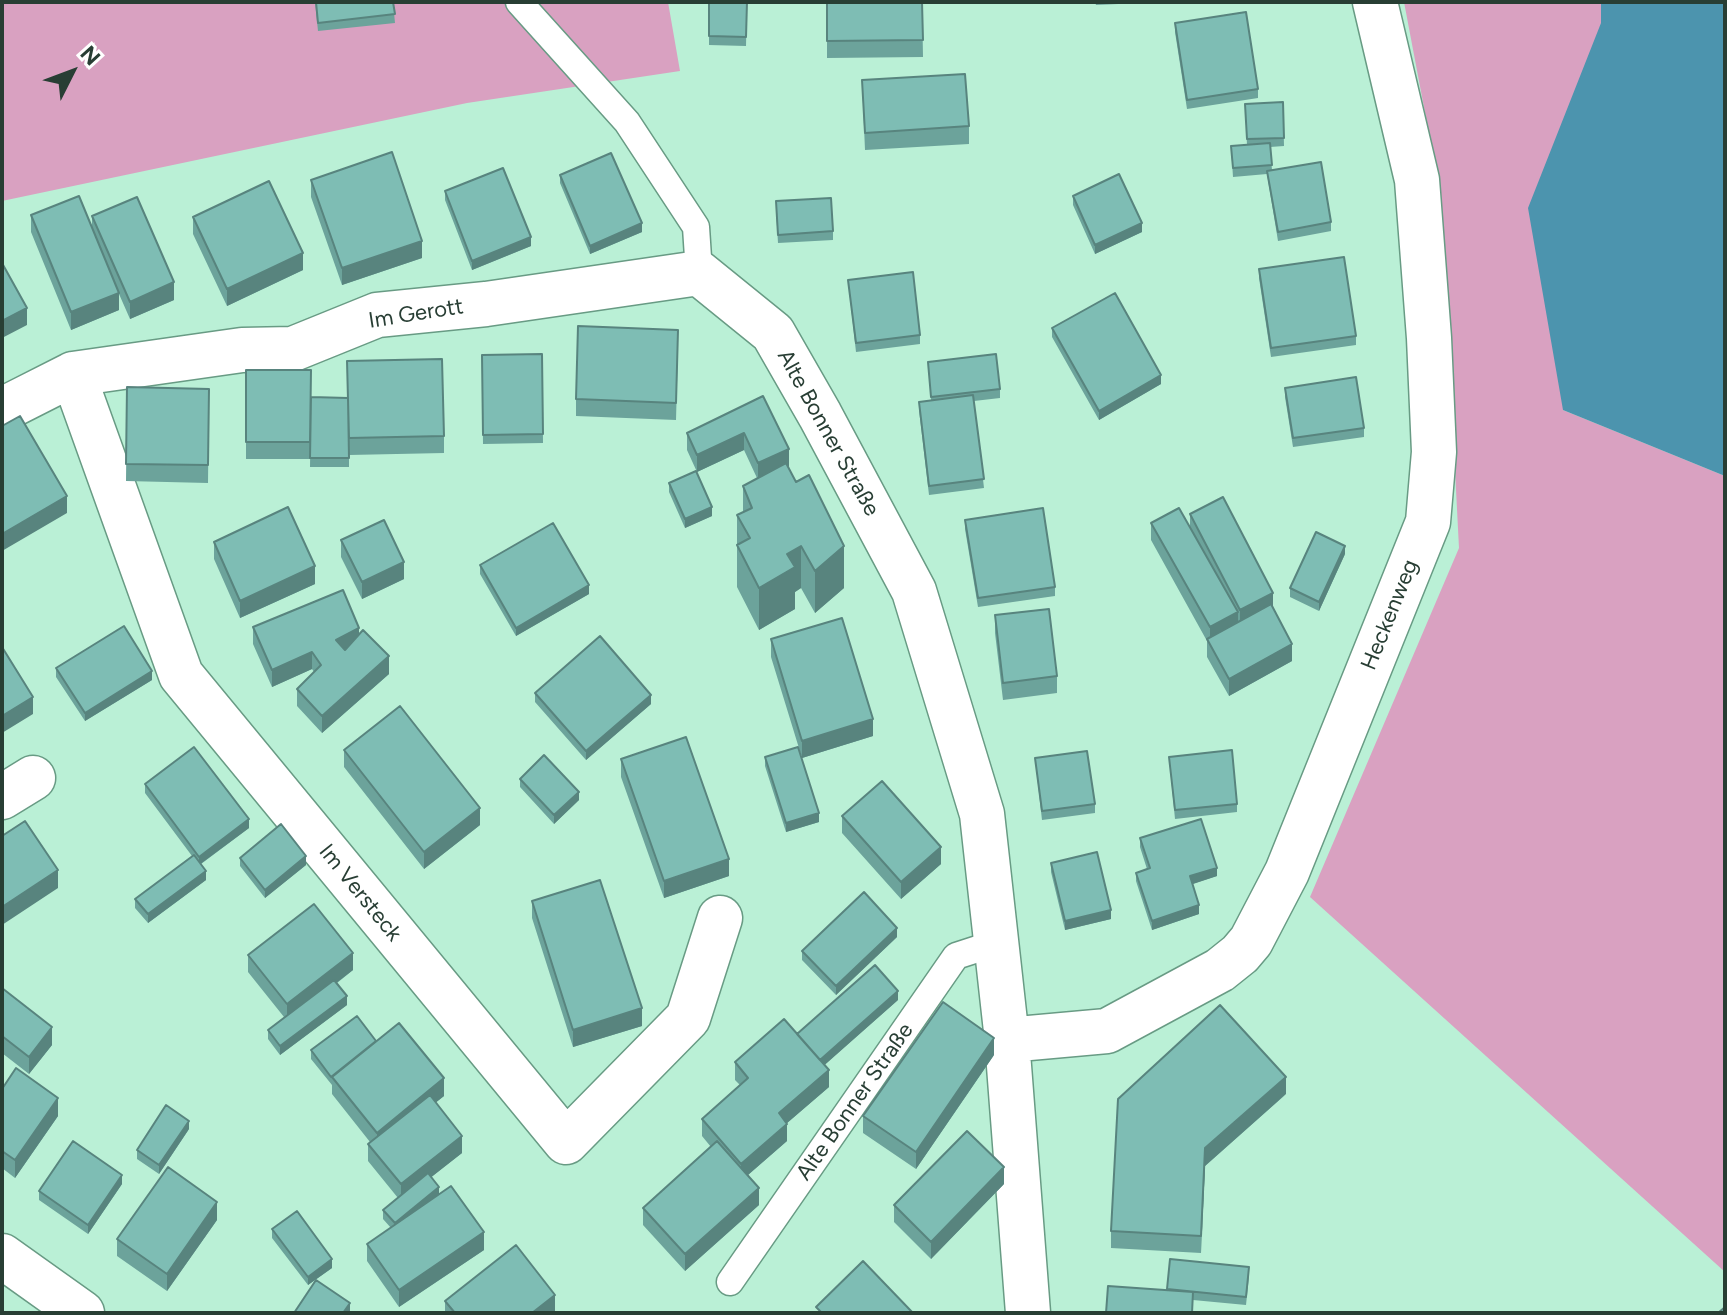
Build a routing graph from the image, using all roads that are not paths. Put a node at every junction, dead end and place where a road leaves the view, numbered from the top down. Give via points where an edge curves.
1 (519, 2) edge
2 (1375, 2) edge
3 (699, 273) junction
4 (73, 374) junction
5 (2, 410) edge
6 (720, 918) dead end
7 (996, 943) junction
8 (1007, 1040) junction
9 (2, 1256) edge
10 (730, 1282) dead end
11 (82, 1313) edge
12 (1028, 1313) edge

1 - 3 lane via 627,122 696,227
2 - 8 street, Heckenweg via 1417,180 1434,452 1428,522 1287,872 1251,941 1220,970 1107,1031
3 - 4 street, Im Gerott via 377,315 293,349 242,350
3 - 7 street, Alte Bonner Straße via 773,333 914,591 982,814
4 - 5 street, Im Gerott
4 - 6 street, Im Versteck via 181,675 566,1142 688,1018
7 - 8 street, Alte Bonner Straße
7 - 10 lane, Alte Bonner Straße via 956,956
8 - 12 street, Alte Bonner Straße
9 - 11 street

